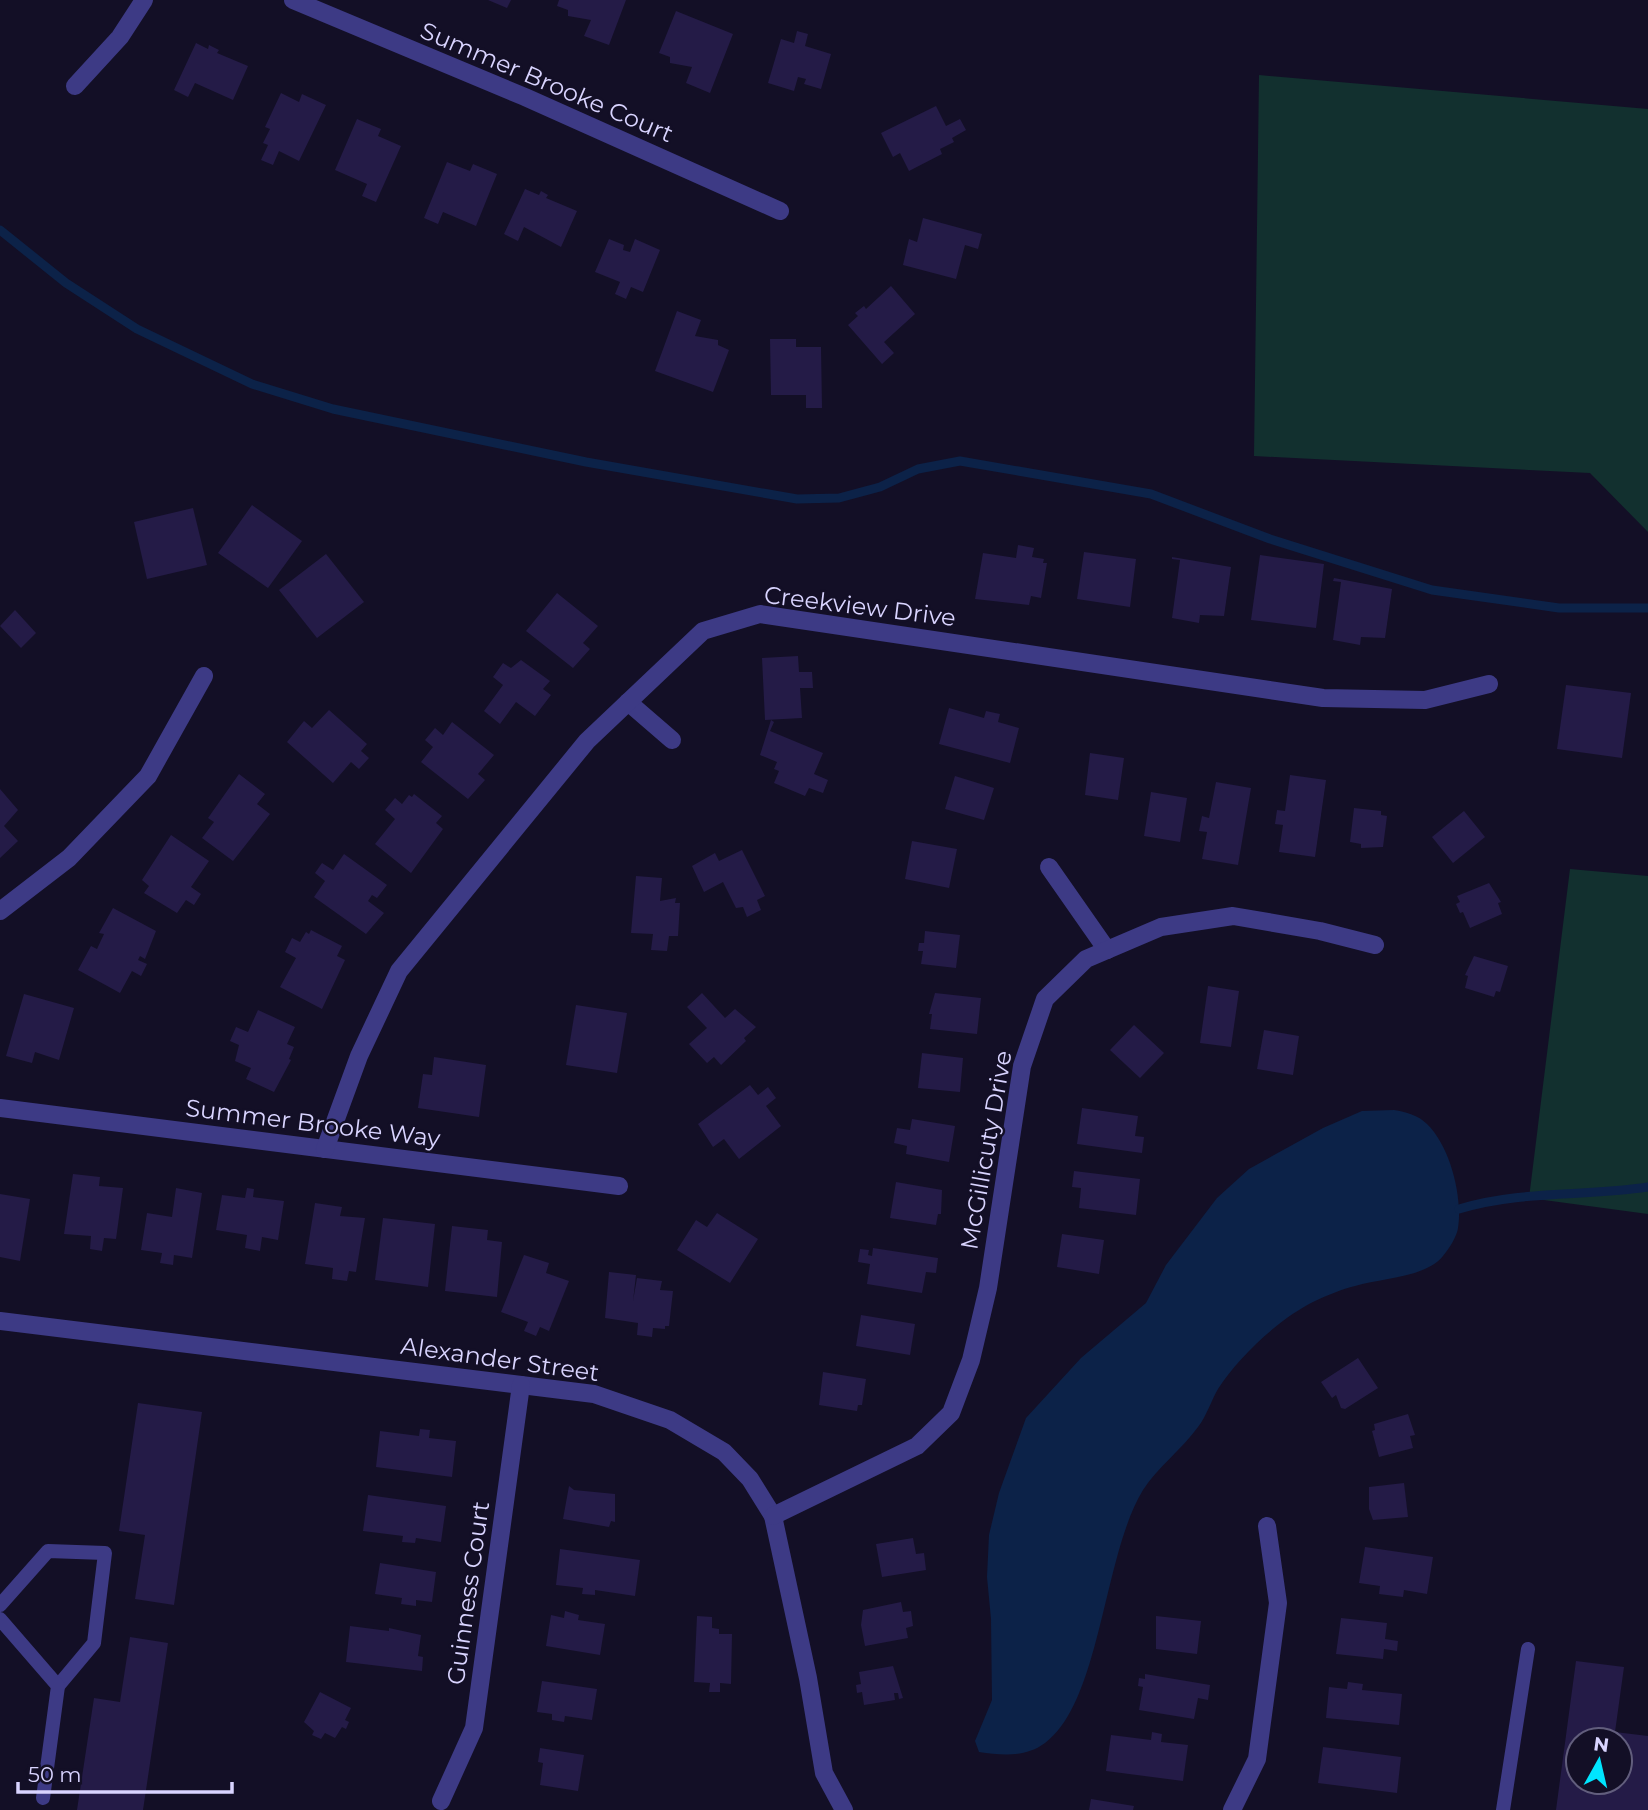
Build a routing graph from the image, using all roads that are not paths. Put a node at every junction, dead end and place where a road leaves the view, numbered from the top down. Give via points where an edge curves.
1 (144, 0) edge
2 (293, 0) edge
3 (75, 86) dead end
4 (780, 211) dead end
5 (204, 676) dead end
6 (1489, 684) dead end
7 (628, 702) junction
8 (673, 740) dead end
9 (1049, 867) dead end
10 (0, 911) edge
11 (1375, 945) dead end
12 (1107, 950) junction
13 (0, 1108) edge
14 (325, 1149) junction
15 (619, 1186) dead end
16 (0, 1321) edge
17 (521, 1385) junction
18 (773, 1516) junction
19 (1267, 1526) dead end
20 (0, 1605) edge
21 (0, 1619) edge
22 (1528, 1649) dead end
23 (58, 1686) junction
24 (44, 1798) dead end
25 (440, 1801) dead end
26 (844, 1810) edge
27 (1232, 1810) edge
28 (1503, 1810) edge

1 - 3 street via 120,37
2 - 4 street, Summer Brooke Court
5 - 10 street via 148,776 69,858
6 - 7 street, Creekview Drive via 1425,700 1323,698 760,614 703,631
7 - 8 street
7 - 14 street, Creekview Drive via 587,741 400,971 359,1056
9 - 12 street
11 - 12 street, McGillicuty Drive via 1233,916 1161,927
12 - 18 street, McGillicuty Drive via 1086,959 1045,999 1022,1066 988,1288 971,1360 951,1413 917,1446
13 - 14 street, Summer Brooke Way
14 - 15 street, Summer Brooke Way
16 - 17 street, Alexander Street
17 - 18 street, Alexander Street via 594,1394 670,1420 724,1452 750,1479
17 - 25 street, Guinness Court via 474,1728
18 - 26 street, Alexander Street via 824,1773
19 - 27 street via 1279,1603 1256,1759
20 - 23 lane via 48,1551 105,1553 94,1643
21 - 23 lane
22 - 28 lane
23 - 24 lane

